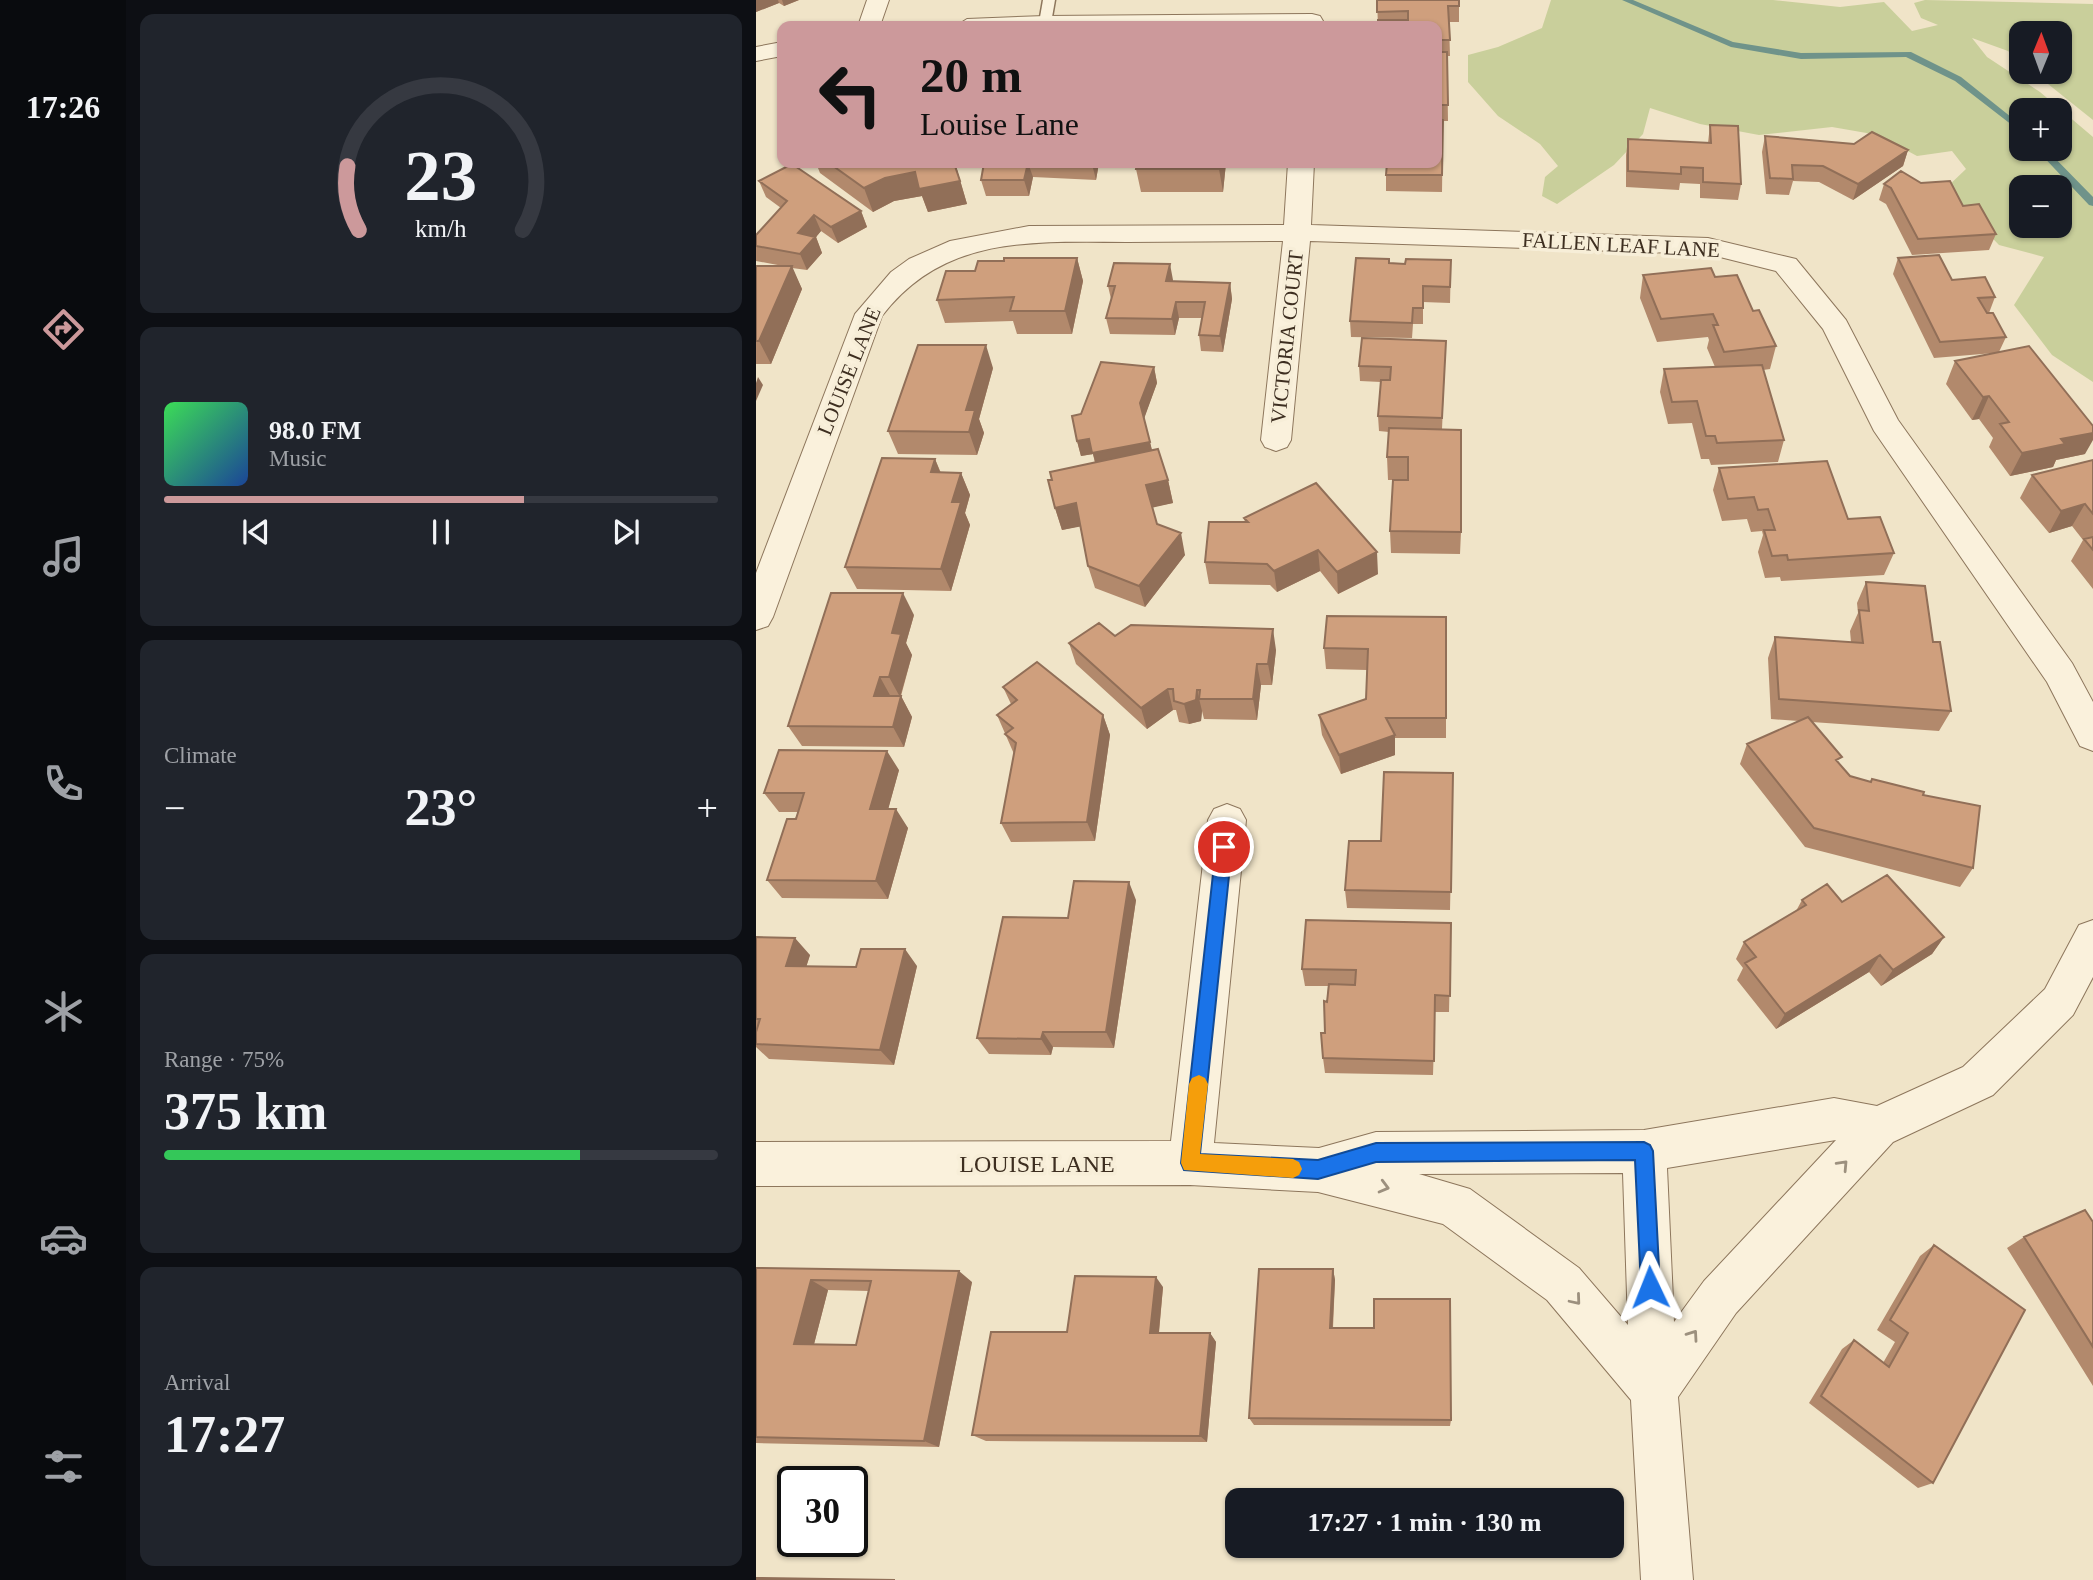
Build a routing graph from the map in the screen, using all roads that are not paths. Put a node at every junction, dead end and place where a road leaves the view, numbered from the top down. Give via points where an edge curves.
1 (878, 0) edge
2 (1047, 11) edge
3 (1313, 16) edge
4 (871, 21) edge
5 (994, 21) edge
6 (777, 51) edge
7 (756, 54) edge
8 (1301, 168) edge
9 (1297, 233) junction
10 (1276, 440) dead end
11 (756, 617) edge
12 (2093, 736) edge
13 (1227, 821) dead end
14 (2093, 939) edge
15 (1878, 1127) junction
16 (1644, 1151) junction
17 (1190, 1163) junction
18 (756, 1164) edge
19 (1318, 1170) junction
20 (1654, 1391) junction
21 (1667, 1580) edge

1 - 4 street
2 - 3 street
2 - 5 street
6 - 7 street
8 - 9 street
9 - 10 street, VICTORIA COURT
9 - 11 street, LOUISE LANE via 1006,236 959,246 903,274 883,293 860,336
9 - 12 street, FALLEN LEAF LANE via 1708,246 1786,265 1836,326 1885,425 2052,662
13 - 17 street
14 - 15 street via 2059,1002 1978,1081
15 - 16 street via 1834,1119
20 -> 15 street via 1720,1297
16 - 19 street, LOUISE LANE via 1376,1153
16 - 20 street
17 - 18 street, LOUISE LANE
17 - 19 street, LOUISE LANE
19 -> 20 street, LOUISE LANE via 1454,1205 1563,1284
20 - 21 street

